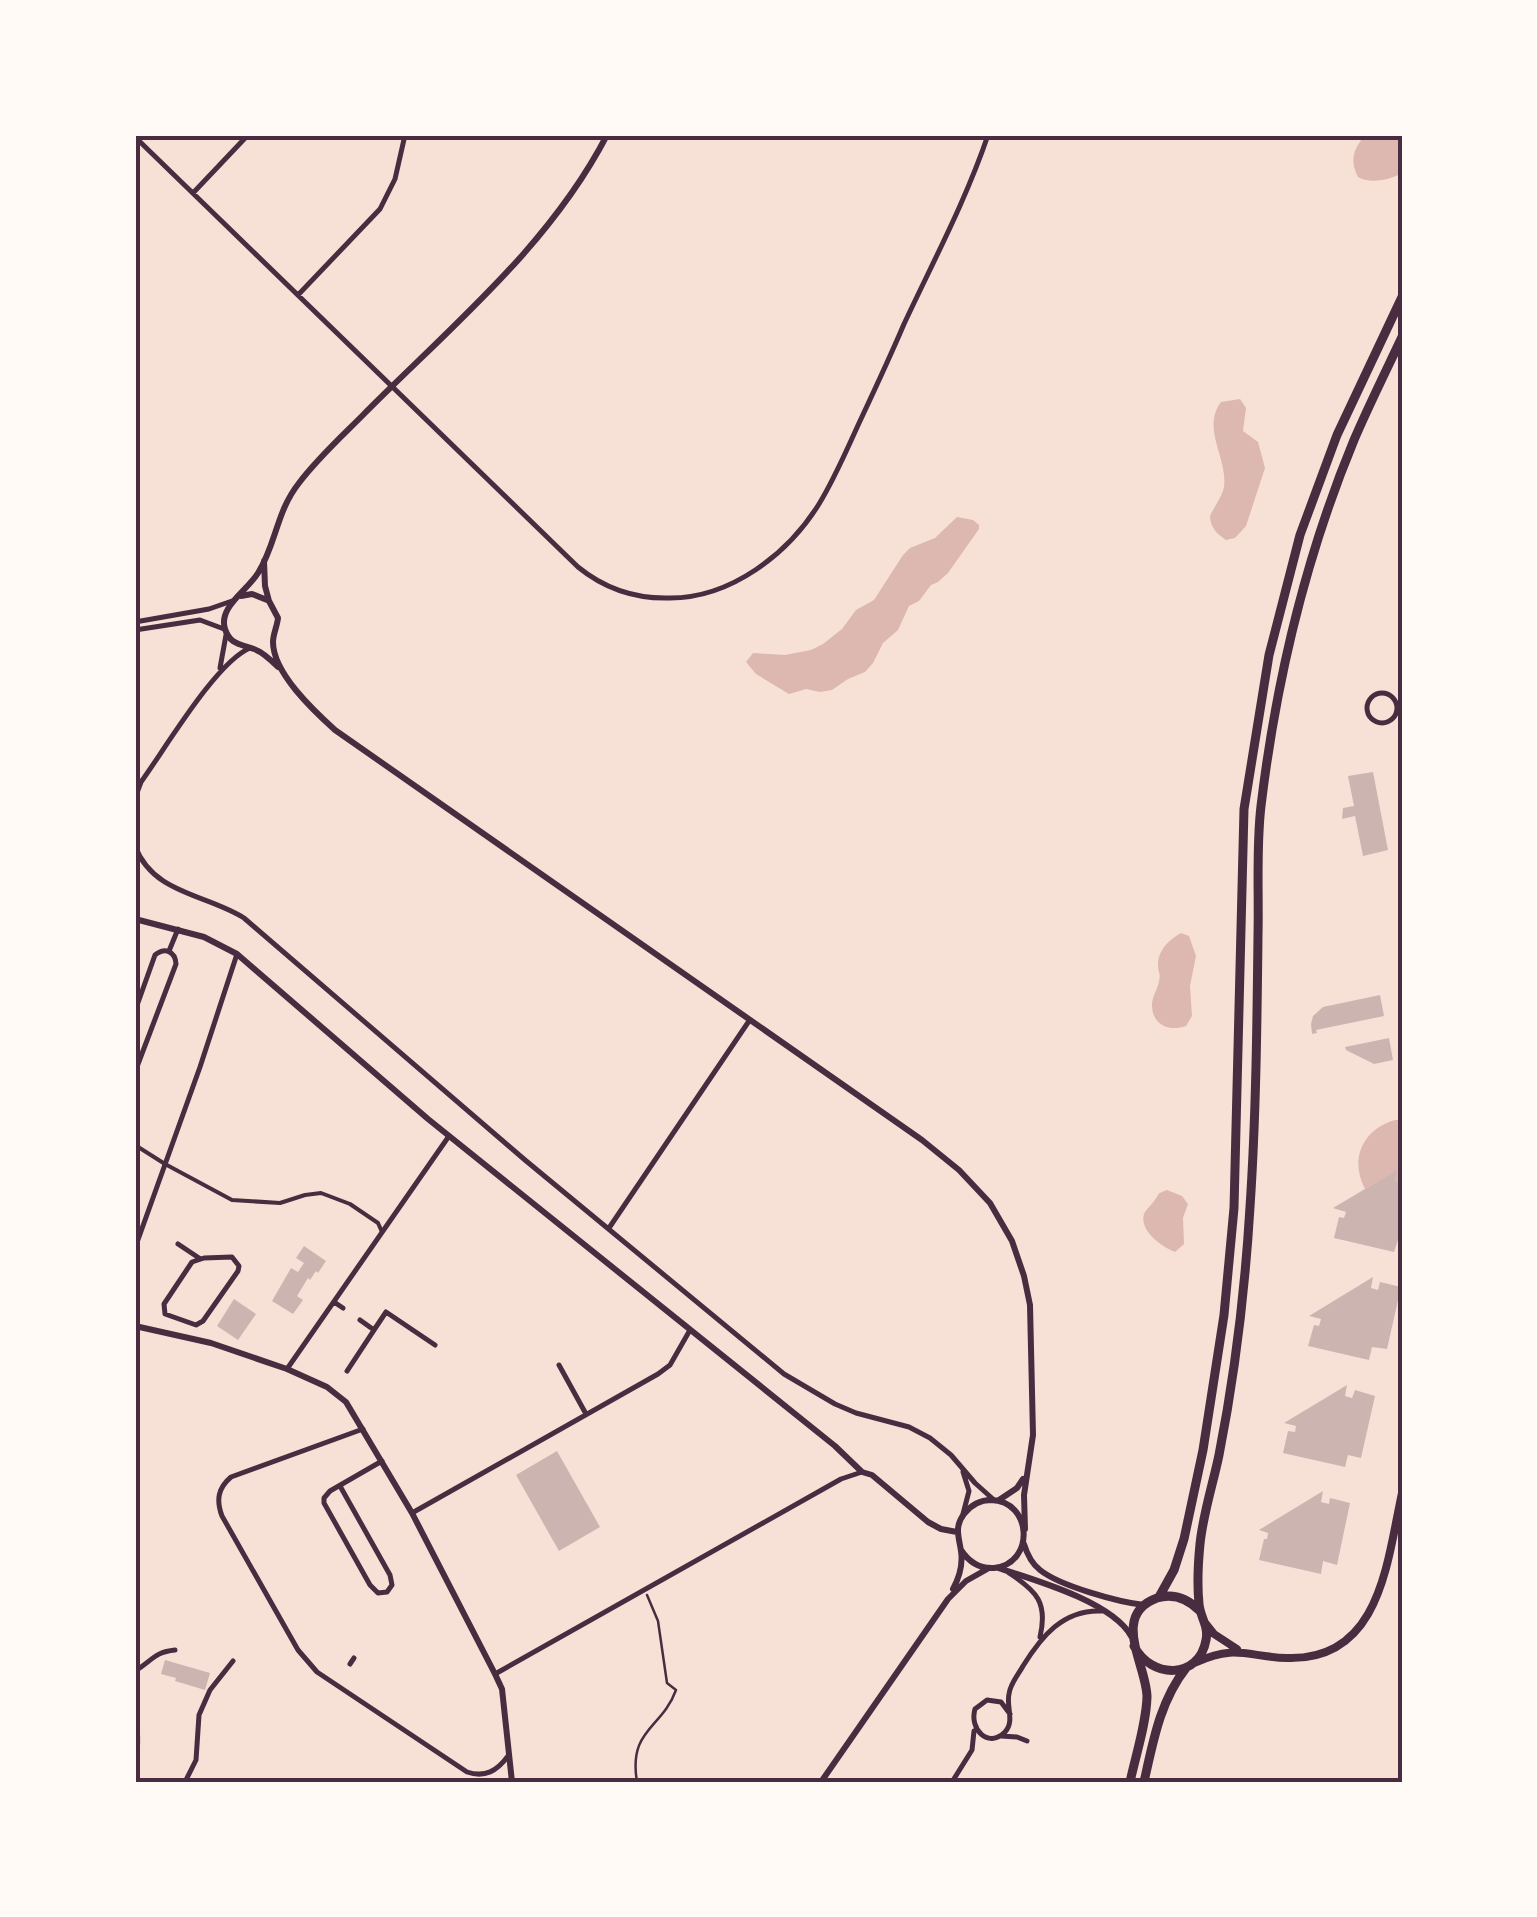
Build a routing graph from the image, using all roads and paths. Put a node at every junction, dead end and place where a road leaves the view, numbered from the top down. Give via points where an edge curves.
1 (248, 135) edge
2 (405, 135) edge
3 (606, 135) edge
4 (988, 135) edge
5 (135, 136) edge
6 (192, 193) junction
7 (298, 294) junction
8 (1402, 297) edge
9 (1402, 337) edge
10 (392, 386) junction
11 (264, 561) junction
12 (236, 599) junction
13 (269, 601) junction
14 (135, 622) edge
15 (135, 630) edge
16 (226, 631) junction
17 (273, 636) junction
18 (252, 648) junction
19 (219, 671) junction
20 (288, 677) junction
21 (1399, 714) edge
22 (135, 798) edge
23 (135, 846) edge
24 (135, 919) edge
25 (178, 929) junction
26 (169, 951) junction
27 (237, 954) junction
28 (135, 1012) edge
29 (749, 1021) junction
30 (135, 1072) edge
31 (449, 1136) junction
32 (135, 1145) edge
33 (165, 1164) junction
34 (145, 1222) junction
35 (155, 1228) dead end
36 (609, 1228) junction
37 (382, 1232) junction
38 (178, 1244) dead end
39 (135, 1248) edge
40 (199, 1258) junction
41 (334, 1302) junction
42 (343, 1308) dead end
43 (360, 1320) dead end
44 (135, 1326) edge
45 (374, 1330) junction
46 (690, 1330) junction
47 (435, 1345) dead end
48 (559, 1366) dead end
49 (287, 1369) junction
50 (347, 1371) dead end
51 (586, 1414) junction
52 (363, 1429) junction
53 (382, 1462) junction
54 (960, 1465) junction
55 (1027, 1469) junction
56 (862, 1472) junction
57 (340, 1486) junction
58 (1402, 1493) edge
59 (996, 1500) junction
60 (412, 1513) junction
61 (962, 1516) junction
62 (1025, 1529) junction
63 (957, 1532) junction
64 (1024, 1542) junction
65 (961, 1550) junction
66 (997, 1569) junction
67 (645, 1589) junction
68 (1159, 1598) junction
69 (948, 1599) junction
70 (1145, 1605) junction
71 (1200, 1610) junction
72 (1105, 1611) junction
73 (1206, 1623) junction
74 (1040, 1640) junction
75 (1134, 1643) junction
76 (175, 1650) dead end
77 (1241, 1652) junction
78 (232, 1661) dead end
79 (1190, 1666) junction
80 (135, 1671) edge
81 (496, 1674) junction
82 (1011, 1686) junction
83 (987, 1700) junction
84 (1010, 1716) junction
85 (973, 1723) junction
86 (996, 1737) junction
87 (972, 1750) junction
88 (509, 1754) junction
89 (185, 1782) edge
90 (512, 1782) edge
91 (637, 1782) edge
92 (821, 1782) edge
93 (952, 1782) edge
94 (1130, 1782) edge
95 (1144, 1782) edge

1 - 6 street
2 - 7 street via 380,210
3 - 10 street via 519,259
4 - 10 street via 826,492 789,542 720,588 678,598 642,597 585,573
5 - 6 street
6 - 7 street
7 - 10 street
8 - 68 main road via 1337,435 1300,536 1269,654 1244,810 1234,1208 1224,1314 1184,1539
9 - 71 main road via 1318,540 1286,654 1260,810 1250,1207 1240,1315 1200,1538
10 - 11 street via 296,486
11 - 12 street
11 - 13 street
12 - 13 street via 252,594
12 - 14 street
12 - 16 street via 224,614
13 - 17 street via 278,618
15 - 16 street via 200,620
16 - 18 street via 236,644
16 - 19 street
17 - 18 street
17 - 20 street
18 - 19 street
18 - 20 street
19 - 22 street
20 - 29 street via 352,744
21 - 21 street via 1387,694 1367,703 1368,715 1379,723
23 - 36 street via 162,882 244,918
24 - 25 street
25 - 26 street
25 - 27 street
26 - 28 street via 156,955
26 - 30 street via 176,964
27 - 31 street
27 - 33 street
29 - 36 street
29 - 55 street via 943,1156 1002,1220 1030,1305 1033,1435
31 - 37 street
31 - 46 street
32 - 33 street
33 - 34 street
33 - 37 street via 232,1200 280,1203 321,1193 339,1198
34 - 35 street
34 - 39 street
36 - 54 street via 798,1383 856,1413 921,1433
37 - 41 street
38 - 40 street
40 - 40 street via 163,1307 168,1316 196,1324 204,1322 239,1266 232,1257
41 - 42 street
41 - 49 street
43 - 45 street
44 - 49 street
45 - 47 street via 386,1312
45 - 50 street
46 - 51 street via 664,1370
46 - 56 street
48 - 51 street
49 - 52 street via 335,1392
51 - 60 street
52 - 53 street
52 - 88 street via 231,1477 218,1496 222,1516 317,1672 467,1772 487,1774
53 - 57 street
53 - 60 street
54 - 59 street
54 - 61 street via 970,1491
55 - 59 street via 1017,1488
55 - 62 street
56 - 63 street via 934,1526
56 - 67 street
57 - 57 street via 326,1494 326,1507 373,1590 387,1592 390,1575
58 - 77 main road via 1378,1596 1353,1634 1308,1656
59 - 61 street via 980,1502
59 - 62 street via 1016,1510
60 - 81 street
61 - 63 street
62 - 64 street
63 - 65 street
64 - 66 street
64 - 70 street via 1031,1562 1045,1574
65 - 66 street via 973,1563
65 - 69 street
66 - 69 street via 966,1581
66 - 72 street
66 - 74 street via 1039,1599
67 - 81 street
67 - 91 path via 658,1620 667,1683 676,1690 638,1747
68 - 70 main road
68 - 71 main road via 1181,1598
69 - 92 street
70 - 75 main road via 1134,1621
71 - 73 main road
72 - 74 street via 1072,1616
72 - 75 street
73 - 77 main road
73 - 79 main road via 1206,1645
74 - 82 street
75 - 79 main road via 1156,1668
75 - 94 main road via 1146,1701
76 - 80 street via 160,1652
77 - 79 main road via 1216,1653
78 - 89 street via 199,1715 196,1760
79 - 95 main road via 1160,1716
81 - 88 street
82 - 83 street
82 - 84 street
83 - 84 street via 1001,1702
83 - 85 street via 975,1709
84 - 86 street via 1007,1730
84 - 86 street via 1026,1740
85 - 86 street via 981,1734
85 - 87 street
86 - 87 street
87 - 93 street
88 - 90 street

